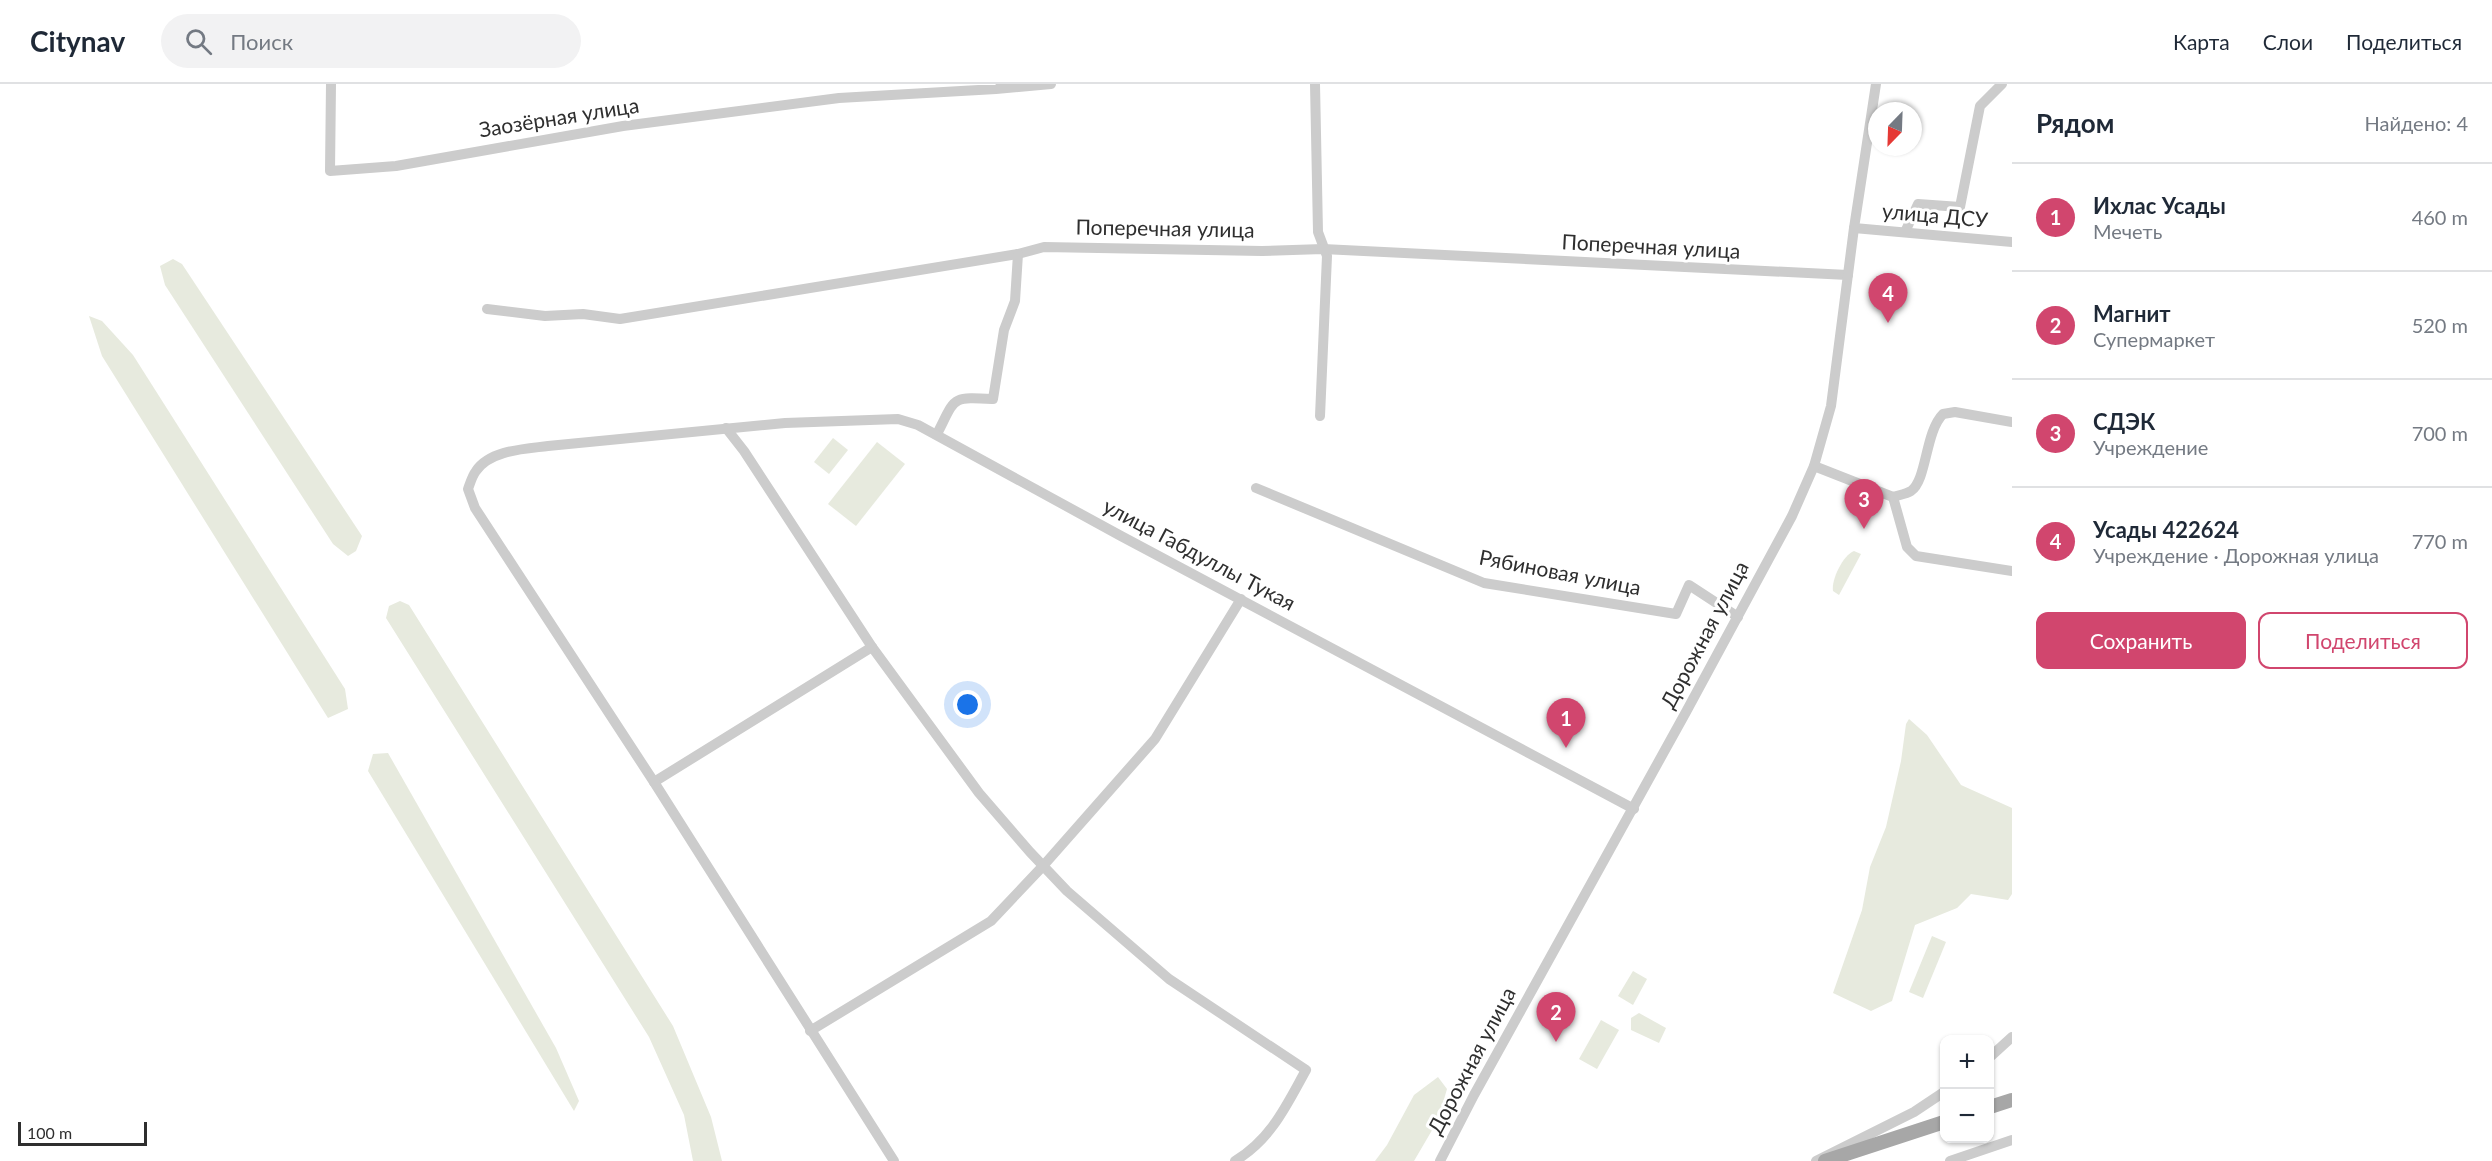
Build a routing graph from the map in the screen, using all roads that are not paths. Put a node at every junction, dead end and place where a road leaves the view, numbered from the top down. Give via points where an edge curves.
1 (331, 84) edge
2 (1051, 84) edge
3 (1315, 84) edge
4 (1876, 84) edge
5 (2002, 84) edge
6 (1854, 228) junction
7 (1905, 232) junction
8 (2012, 242) edge
9 (1323, 249) junction
10 (1018, 254) junction
11 (1848, 275) junction
12 (487, 309) dead end
13 (1320, 416) dead end
14 (2012, 422) edge
15 (726, 428) junction
16 (937, 434) junction
17 (1814, 466) junction
18 (1256, 488) dead end
19 (1893, 497) junction
20 (2012, 571) edge
21 (1241, 599) junction
22 (1737, 617) junction
23 (872, 647) junction
24 (654, 782) junction
25 (1634, 809) junction
26 (1043, 866) junction
27 (810, 1031) junction
28 (2012, 1037) edge
29 (1994, 1053) edge
30 (1940, 1095) edge
31 (2012, 1100) edge
32 (1994, 1105) edge
33 (1940, 1123) edge
34 (2012, 1140) edge
35 (894, 1161) edge
36 (1236, 1161) edge
37 (1440, 1161) edge
38 (1816, 1161) edge
39 (1825, 1161) edge
40 (1950, 1161) edge

1 - 2 street, Заозёрная улица via 330,171 396,166 623,126 839,98
3 - 9 street via 1318,232
4 - 6 street, Дорожная улица
5 - 7 street via 1980,106 1960,207 1918,204
6 - 7 street, улица ДСУ
6 - 11 street, Дорожная улица
7 - 8 street, улица ДСУ
9 - 10 street, Поперечная улица via 1044,247
9 - 11 street, Поперечная улица
9 - 13 street via 1327,256
10 - 12 street, Поперечная улица via 620,319
10 - 16 street via 1015,301 1004,330 993,399 961,398 953,402
11 - 17 street, Дорожная улица via 1831,406
14 - 19 street via 1955,412 1943,414 1933,428 1918,481 1912,490
15 - 16 street, улица Габдуллы Тукая via 898,419
15 - 23 street
15 - 24 street, улица Габдуллы Тукая via 519,450 493,458 476,470 468,489 475,508
16 - 21 street, улица Габдуллы Тукая
17 - 19 street
17 - 22 street, Дорожная улица
18 - 22 street, Рябиновая улица via 1484,583 1676,614 1689,585
19 - 20 street via 1907,547 1916,556
21 - 25 street, улица Габдуллы Тукая
21 - 26 street via 1155,739
22 - 25 street, Дорожная улица
23 - 24 street
23 - 26 street via 979,794
24 - 27 street
25 - 37 street, Дорожная улица
26 - 27 street via 991,921
26 - 36 street via 1066,891 1169,978 1306,1070 1275,1126
27 - 35 street
28 - 29 street
30 - 38 street via 1914,1112
31 - 32 main road
33 - 39 main road
34 - 40 street

